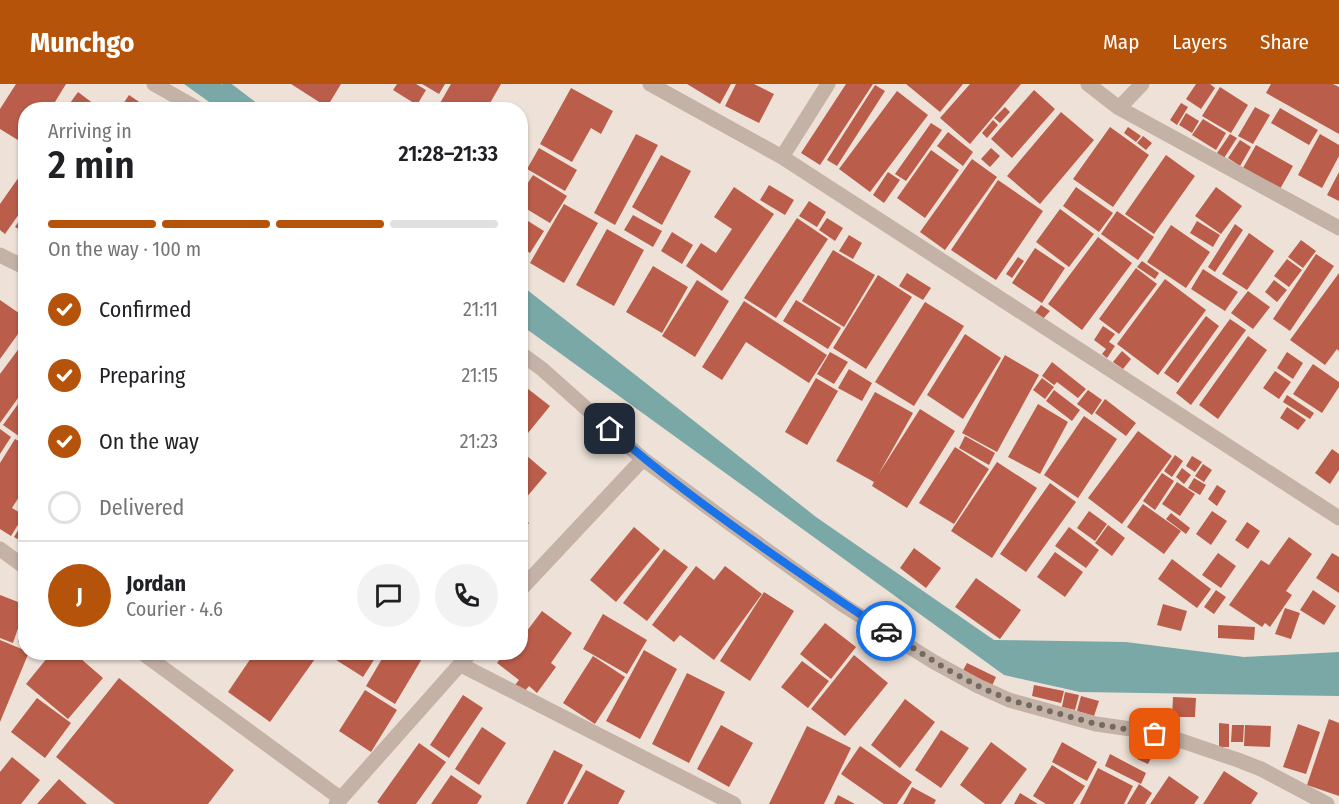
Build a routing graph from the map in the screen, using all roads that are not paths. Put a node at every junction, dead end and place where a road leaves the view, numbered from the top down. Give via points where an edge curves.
1 (154, 84) edge
2 (650, 84) edge
3 (828, 84) edge
4 (1088, 84) edge
5 (1142, 84) edge
6 (186, 102) edge
7 (1119, 108) junction
8 (782, 157) junction
9 (1339, 228) edge
10 (0, 255) edge
11 (18, 264) edge
12 (528, 359) edge
13 (643, 459) junction
14 (1339, 518) edge
15 (0, 549) edge
16 (18, 562) edge
17 (528, 581) edge
18 (152, 660) edge
19 (464, 660) edge
20 (470, 660) edge
21 (338, 801) edge
22 (1323, 803) edge
23 (734, 804) edge

1 - 6 street
2 - 8 street
3 - 8 street
4 - 7 street
5 - 7 street
7 - 9 street
8 - 14 street
10 - 11 street
12 - 13 street
13 - 17 street
13 - 22 street via 843,604 978,686 1042,710 1164,736 1238,760
15 - 16 street
18 - 21 street
19 - 21 street
20 - 23 street

